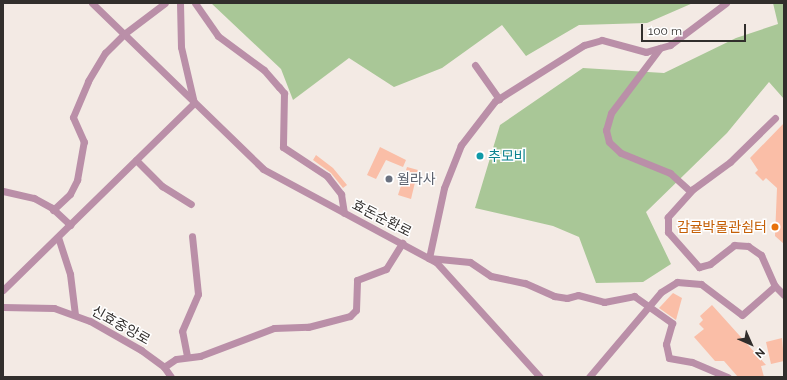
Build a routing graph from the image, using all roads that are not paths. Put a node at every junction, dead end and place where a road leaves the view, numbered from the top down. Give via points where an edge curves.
1 (92, 3) edge
2 (165, 3) edge
3 (180, 3) edge
4 (195, 3) edge
5 (726, 3) edge
6 (124, 34) junction
7 (660, 48) junction
8 (475, 65) dead end
9 (499, 99) junction
10 (194, 103) junction
11 (774, 118) dead end
12 (136, 160) junction
13 (3, 191) edge
14 (690, 191) junction
15 (191, 204) dead end
16 (53, 210) junction
17 (344, 214) junction
18 (70, 225) junction
19 (192, 236) dead end
20 (58, 237) junction
21 (402, 243) junction
22 (429, 258) junction
23 (775, 286) junction
24 (3, 290) edge
25 (784, 295) edge
26 (650, 306) junction
27 (3, 307) edge
28 (75, 316) junction
29 (187, 356) junction
30 (164, 367) junction
31 (171, 377) edge
32 (540, 377) edge
33 (589, 377) edge
34 (728, 377) edge

1 - 6 street, 효돈순환로
2 - 6 street
3 - 10 street via 181,47
4 - 17 street via 218,36 264,70 284,93 283,147 326,176 341,194
5 - 7 street via 670,45
6 - 10 street, 효돈순환로
6 - 16 street via 105,54 77,105 73,123 84,142 77,180 70,194
7 - 9 street via 646,52 602,40 584,44
7 - 14 street via 611,113 606,130 609,142 621,153 670,173
8 - 9 street
9 - 22 street via 461,145 444,188
10 - 12 street
10 - 17 street, 효돈순환로 via 263,169
11 - 14 street via 730,162
12 - 15 street via 162,186
12 - 18 street
13 - 16 street via 34,198
14 - 23 street via 668,217 668,232 688,255 699,267 710,264 734,245 748,246 761,255
16 - 18 street
17 - 21 street, 효돈순환로
18 - 20 street
19 - 29 street via 198,294 182,331
20 - 24 street
20 - 28 street via 70,274
21 - 22 street, 효돈순환로
21 - 29 street via 386,269 357,280 356,310 350,316 308,327 274,328 200,356
22 - 26 street via 470,262 491,276 525,283 554,296 567,298 578,295 604,302 634,296
22 - 32 street, 효돈순환로 via 459,285
23 - 25 street
23 - 26 street via 742,315 701,284 677,282 661,292
26 - 33 street
26 - 34 street via 672,323 666,344 669,358 692,362
27 - 28 street, 신효중앙로 via 54,308
28 - 30 street, 신효중앙로 via 97,324
29 - 30 street
30 - 31 street, 신효중앙로

